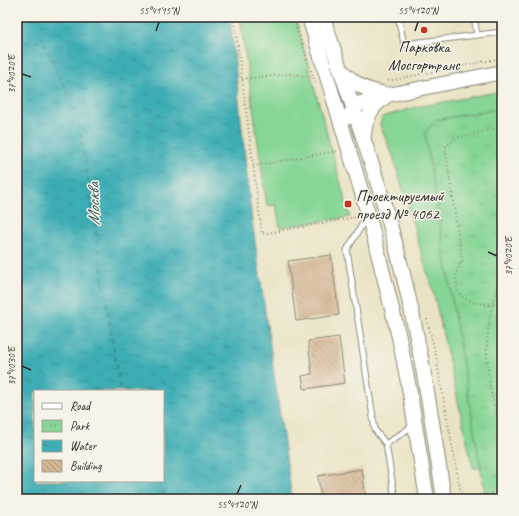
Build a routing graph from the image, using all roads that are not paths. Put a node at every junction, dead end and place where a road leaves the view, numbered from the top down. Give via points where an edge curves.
1 (309, 17) edge
2 (324, 17) edge
3 (398, 17) edge
4 (474, 17) edge
5 (502, 32) edge
6 (477, 34) junction
7 (340, 69) junction
8 (502, 72) edge
9 (386, 88) junction
10 (353, 110) junction
11 (344, 134) junction
12 (364, 139) junction
13 (368, 214) junction
14 (415, 424) junction
15 (386, 444) junction
16 (395, 499) edge
17 (426, 499) edge
18 (444, 499) edge

1 - 11 main road
2 - 7 main road
3 - 6 lane via 404,44
4 - 6 lane
5 - 6 lane
7 - 9 main road via 353,82 370,91
7 - 10 main road
8 - 9 main road
9 - 10 main road
9 - 12 main road via 368,114
10 - 11 main road
10 - 12 main road
11 - 13 main road
12 - 18 main road via 396,244 417,334
13 - 14 main road via 399,337
13 - 15 lane via 347,250 375,430
14 - 15 lane
14 - 17 main road
15 - 16 lane

